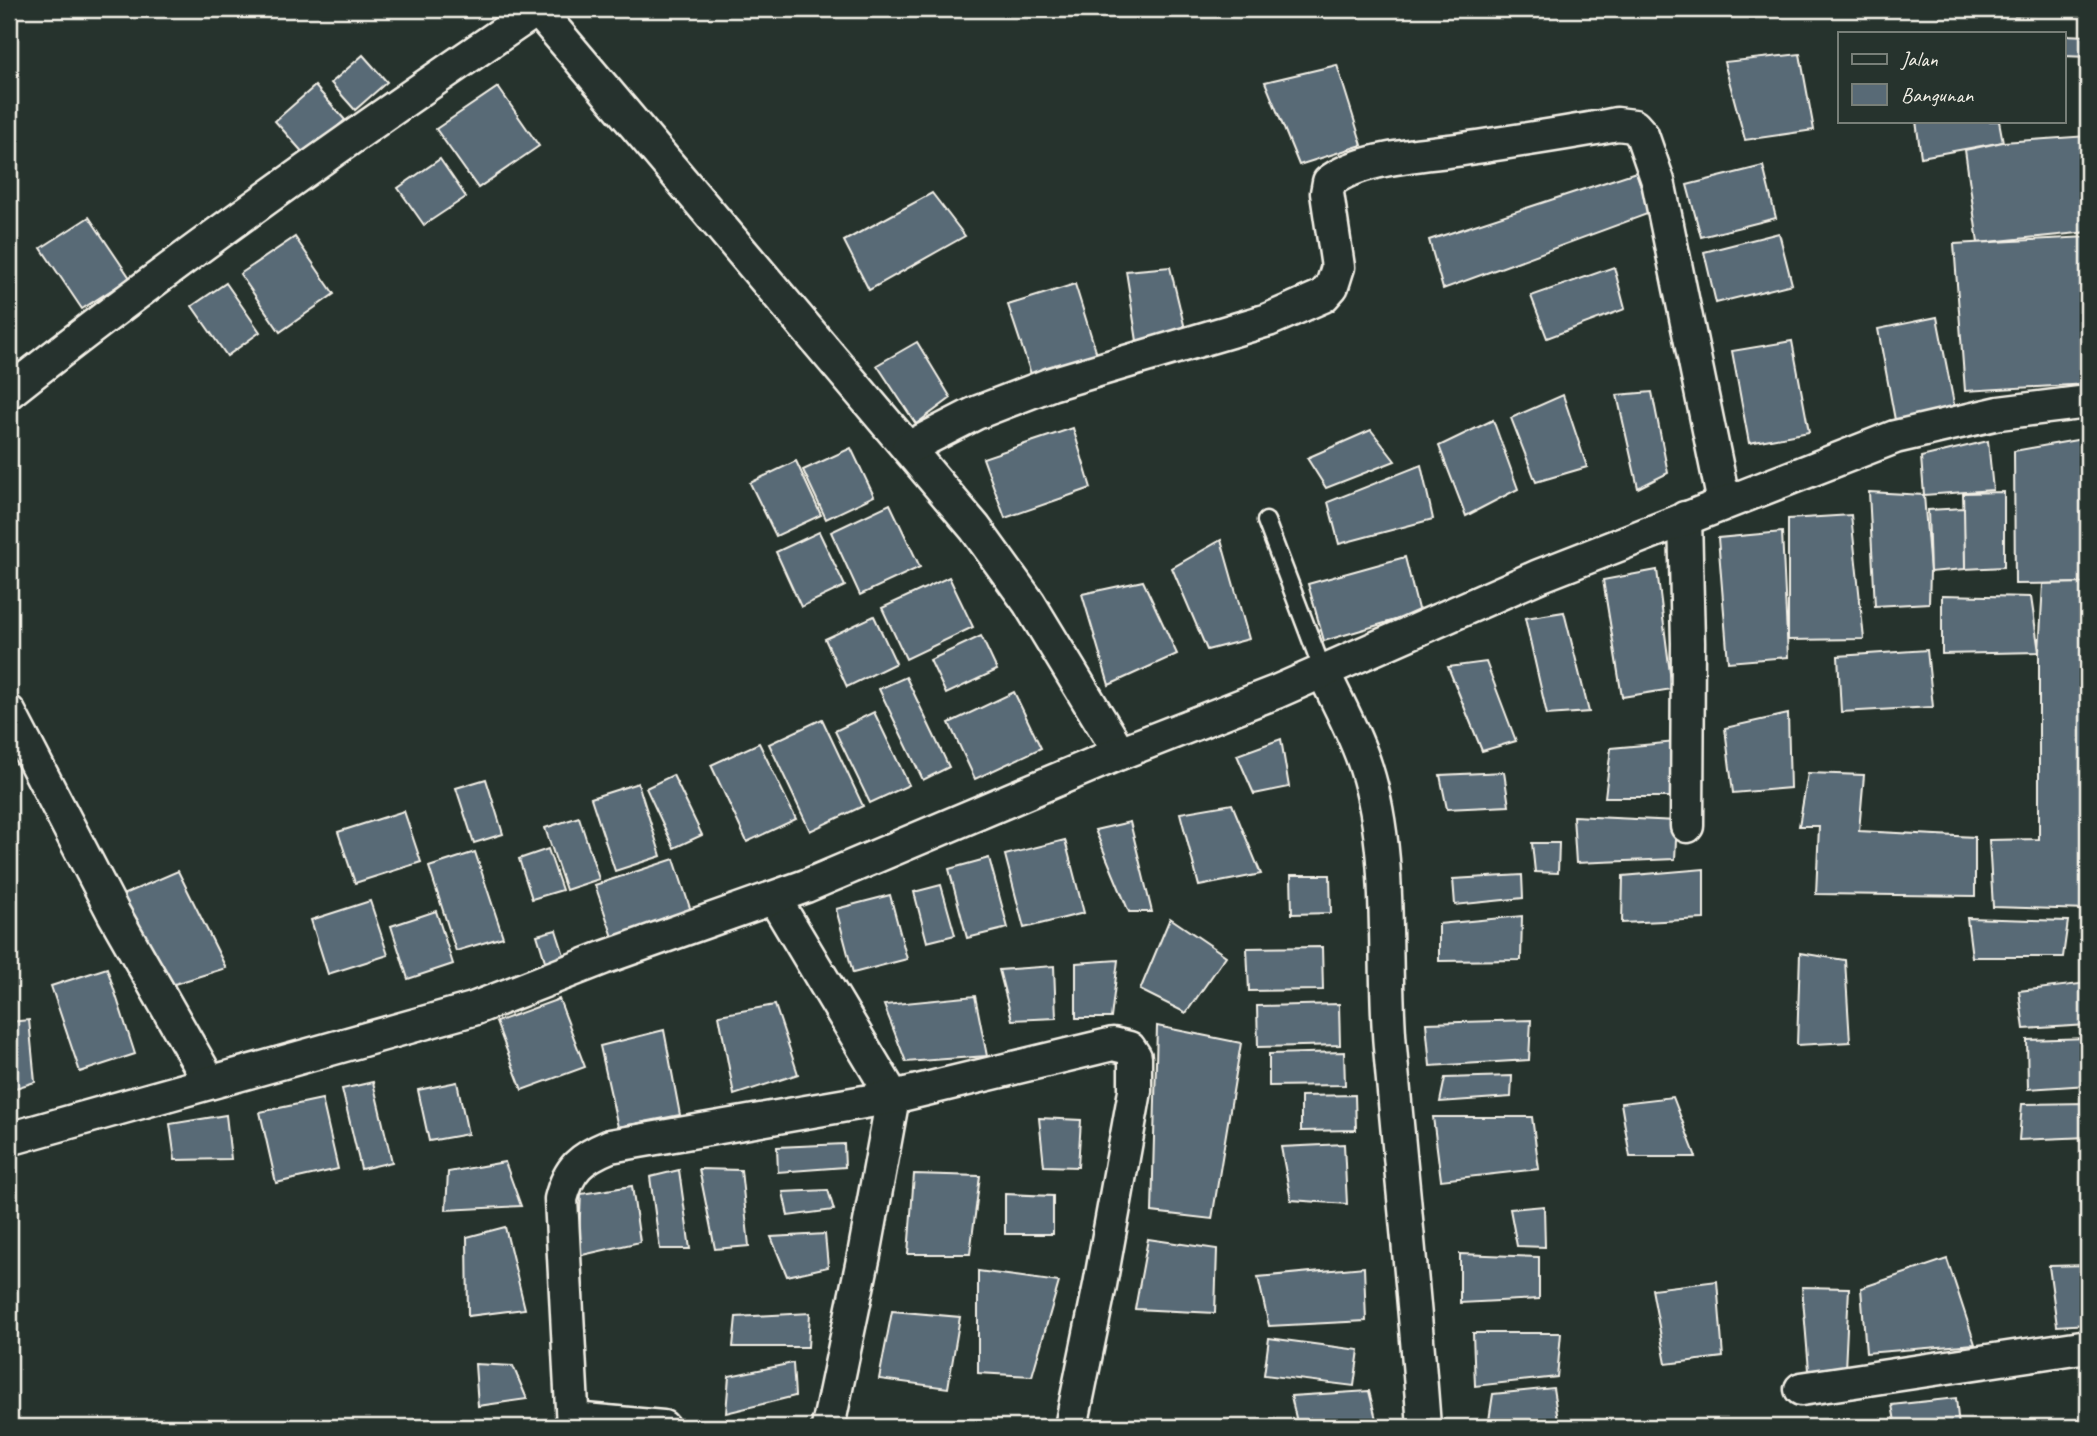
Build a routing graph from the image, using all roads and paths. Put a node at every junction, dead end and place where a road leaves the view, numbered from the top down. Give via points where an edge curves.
1 (538, 9) edge
2 (9, 391) edge
3 (2088, 402) edge
4 (908, 448) junction
5 (1724, 503) junction
6 (1685, 518) junction
7 (1266, 521) dead end
8 (1323, 671) junction
9 (9, 712) edge
10 (1120, 753) junction
11 (1687, 826) dead end
12 (774, 898) junction
13 (209, 1081) junction
14 (894, 1097) junction
15 (9, 1139) edge
16 (2088, 1346) edge
17 (1801, 1389) dead end
18 (573, 1423) edge
19 (663, 1427) edge
20 (828, 1427) edge
21 (1071, 1427) edge
22 (1424, 1427) edge

1 - 2 street via 178,263
1 - 4 street
3 - 5 street via 1999,412 1895,437
4 - 5 street via 976,412 1051,384 1268,320 1324,296 1338,267 1327,193 1329,182 1340,173 1364,165 1617,124 1634,126 1642,135 1658,181
4 - 10 street via 1030,603
5 - 6 street
6 - 8 street
6 - 11 street
7 - 8 lane
8 - 10 street
8 - 22 street via 1366,767 1375,808 1389,1036
9 - 13 street via 114,914
10 - 12 street
12 - 13 street via 473,1009
12 - 14 street
13 - 15 street
14 - 18 street via 610,1146 577,1164 561,1199
14 - 20 street
14 - 21 street via 1113,1044 1129,1048 1135,1057 1135,1091
16 - 17 street
18 - 19 street

